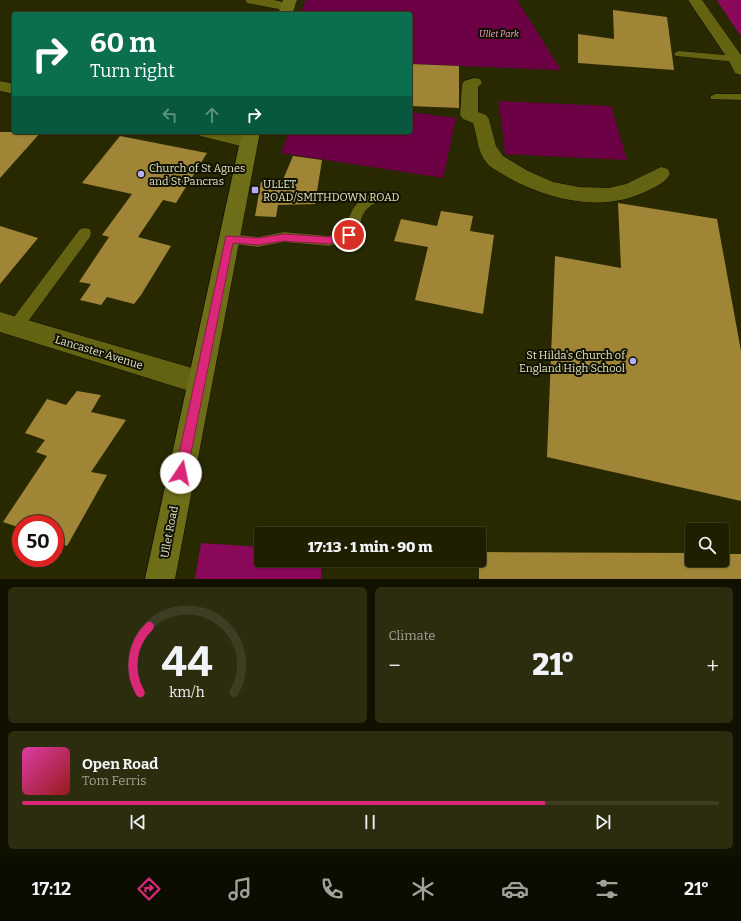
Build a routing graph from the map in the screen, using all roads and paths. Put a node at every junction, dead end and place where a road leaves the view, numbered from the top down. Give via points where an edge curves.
1 (252, 0) edge
2 (695, 0) edge
3 (288, 7) edge
4 (679, 54) dead end
5 (738, 64) edge
6 (474, 83) dead end
7 (0, 86) edge
8 (12, 89) edge
9 (715, 97) dead end
10 (741, 97) edge
11 (224, 134) edge
12 (250, 137) edge
13 (661, 174) dead end
14 (382, 196) dead end
15 (85, 233) dead end
16 (229, 239) junction
17 (8, 324) edge
18 (199, 382) junction
19 (160, 579) edge

1 - 3 street
2 - 5 street
4 - 5 lane
6 - 13 street via 470,85 470,115 480,119 488,150 496,161 529,181 558,191 603,195 622,193 644,185
7 - 8 street
9 - 10 lane
11 - 12 street
12 - 16 main road, Ullet Road
14 - 16 lane via 370,197 360,206 349,235 329,241 284,238 258,242
15 - 17 lane
16 - 18 main road, Ullet Road
17 - 18 street, Lancaster Avenue
18 - 19 main road, Ullet Road

